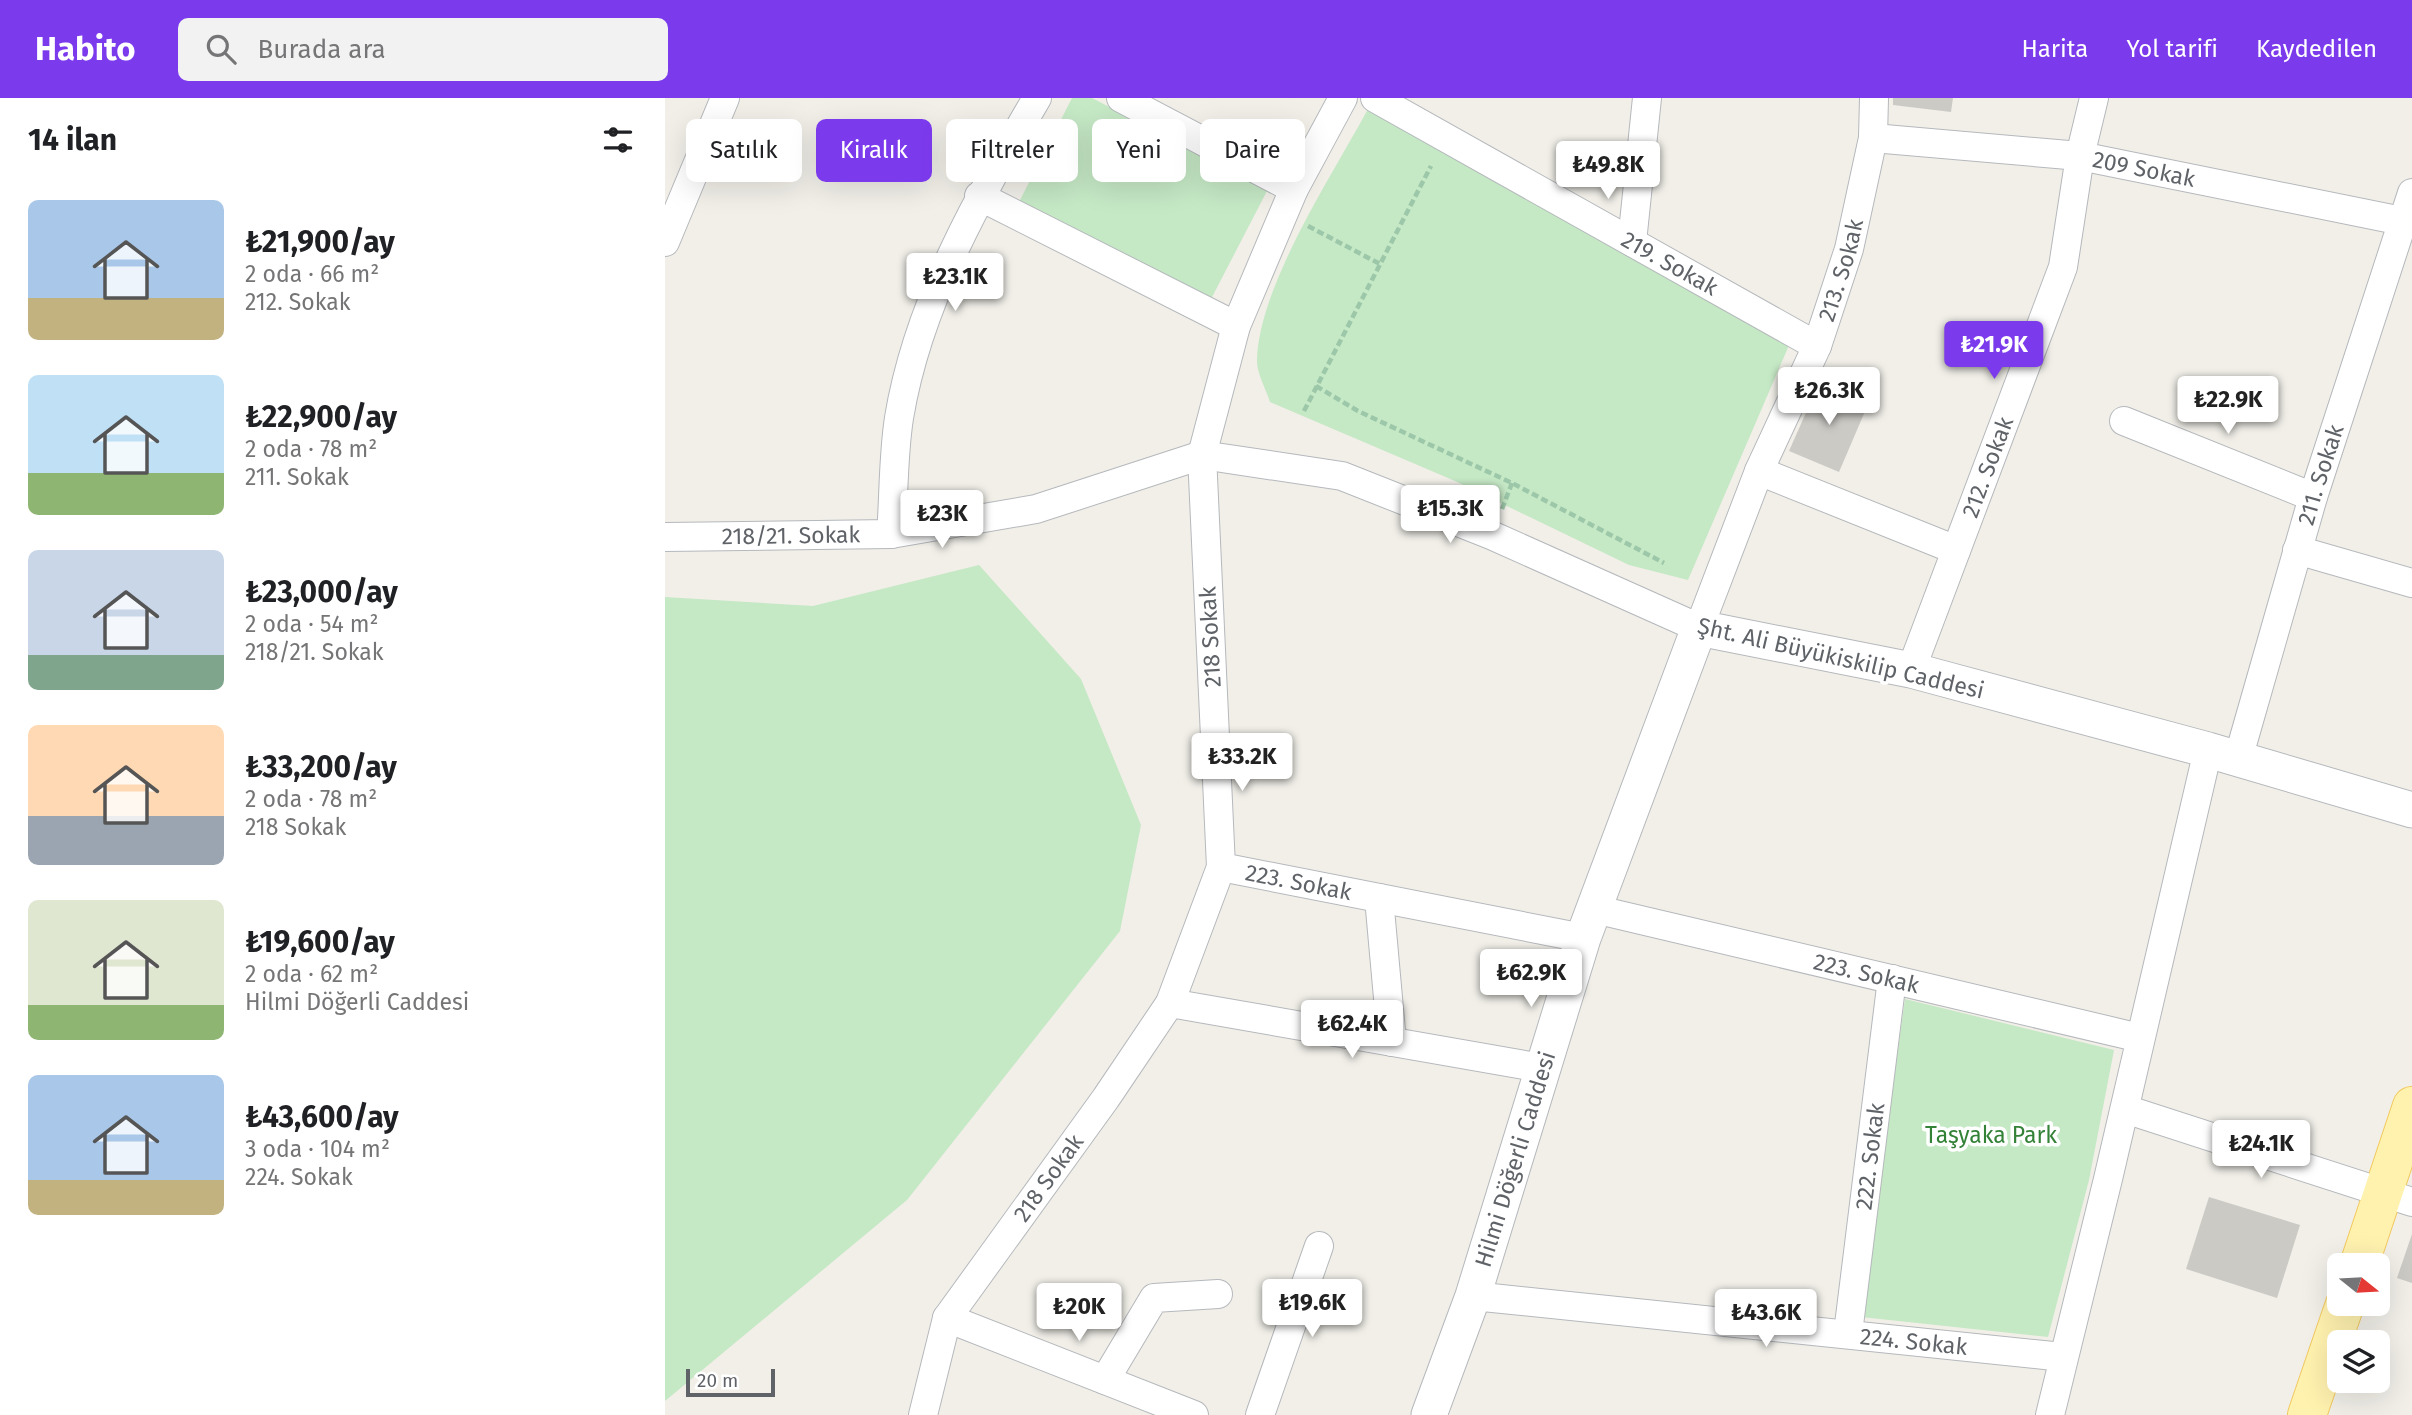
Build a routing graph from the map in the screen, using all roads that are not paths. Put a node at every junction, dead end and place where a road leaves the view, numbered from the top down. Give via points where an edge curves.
1 (1037, 98) edge
2 (1121, 98) edge
3 (1343, 98) edge
4 (1375, 98) edge
5 (1647, 98) edge
6 (1874, 98) edge
7 (2094, 98) edge
8 (716, 101) edge
9 (1873, 138) junction
10 (2080, 156) junction
11 (2412, 193) edge
12 (979, 196) junction
13 (1288, 201) junction
14 (2407, 222) edge
15 (665, 242) edge
16 (1632, 242) junction
17 (1236, 326) junction
18 (1817, 346) junction
19 (2124, 421) dead end
20 (1202, 455) junction
21 (1759, 471) junction
22 (2313, 498) junction
23 (891, 534) junction
24 (665, 537) edge
25 (1956, 550) junction
26 (2297, 550) junction
27 (2412, 583) edge
28 (1699, 628) junction
29 (1910, 670) junction
30 (2223, 754) junction
31 (2412, 810) edge
32 (1221, 867) junction
33 (1380, 898) junction
34 (1589, 924) junction
35 (1892, 979) junction
36 (1170, 1003) junction
37 (2140, 1038) junction
38 (1392, 1042) junction
39 (1542, 1068) junction
40 (2412, 1107) edge
41 (2125, 1109) junction
42 (2397, 1198) edge
43 (1319, 1246) dead end
44 (2366, 1253) edge
45 (1218, 1294) dead end
46 (1473, 1296) junction
47 (2341, 1316) edge
48 (947, 1318) junction
49 (1848, 1333) junction
50 (2063, 1357) junction
51 (1105, 1380) junction
52 (923, 1415) edge
53 (1194, 1415) edge
54 (1260, 1415) edge
55 (1429, 1415) edge
56 (2050, 1415) edge
57 (2307, 1415) edge

1 - 12 street
2 - 13 street
3 - 13 street, 218 Sokak
4 - 16 street, 219. Sokak
5 - 16 street
6 - 9 street, 213. Sokak
7 - 10 street, 212. Sokak
8 - 15 street
9 - 10 street, 209 Sokak
9 - 18 street, 213. Sokak via 1849,249
10 - 14 street, 209 Sokak
10 - 25 street, 212. Sokak via 2063,267
11 - 14 street, 211. Sokak
12 - 17 street
12 - 23 street via 921,330 899,418
13 - 17 street, 218 Sokak
14 - 22 street, 211. Sokak
16 - 18 street, 219. Sokak
17 - 20 street, 218 Sokak
18 - 21 street, 213. Sokak
19 - 22 street
20 - 23 street, 218/21. Sokak via 1036,509
20 - 28 street, Şht. Ali Büyükiskilip Caddesi via 1342,476 1491,535
20 - 32 street, 218 Sokak
21 - 25 street
21 - 28 street, 213. Sokak
22 - 26 street, 211. Sokak
23 - 24 street, 218/21. Sokak
25 - 29 street, 212. Sokak
26 - 27 street
26 - 30 street, 211. Sokak
28 - 29 street, Şht. Ali Büyükiskilip Caddesi
28 - 34 street, Hilmi Döğerli Caddesi
29 - 30 street, Şht. Ali Büyükiskilip Caddesi
30 - 31 street, Şht. Ali Büyükiskilip Caddesi
30 - 37 street, 211. Sokak
32 - 33 street, 223. Sokak
32 - 36 street, 218 Sokak
33 - 34 street, 223. Sokak
33 - 38 street
34 - 35 street, 223. Sokak
34 - 39 street, Hilmi Döğerli Caddesi
35 - 37 street, 223. Sokak
35 - 49 street, 222. Sokak
36 - 38 street
36 - 48 street, 218 Sokak
37 - 41 street, 211. Sokak
38 - 39 street
39 - 46 street, Hilmi Döğerli Caddesi
40 - 42 main road
41 - 42 street
41 - 50 street, 211. Sokak
42 - 44 main road
43 - 54 street
45 - 51 street via 1154,1298
46 - 49 street, 224. Sokak
46 - 55 street, Hilmi Döğerli Caddesi
47 - 57 main road
48 - 51 street
48 - 52 street, 218 Sokak
49 - 50 street, 224. Sokak
50 - 56 street, 211. Sokak
51 - 53 street

